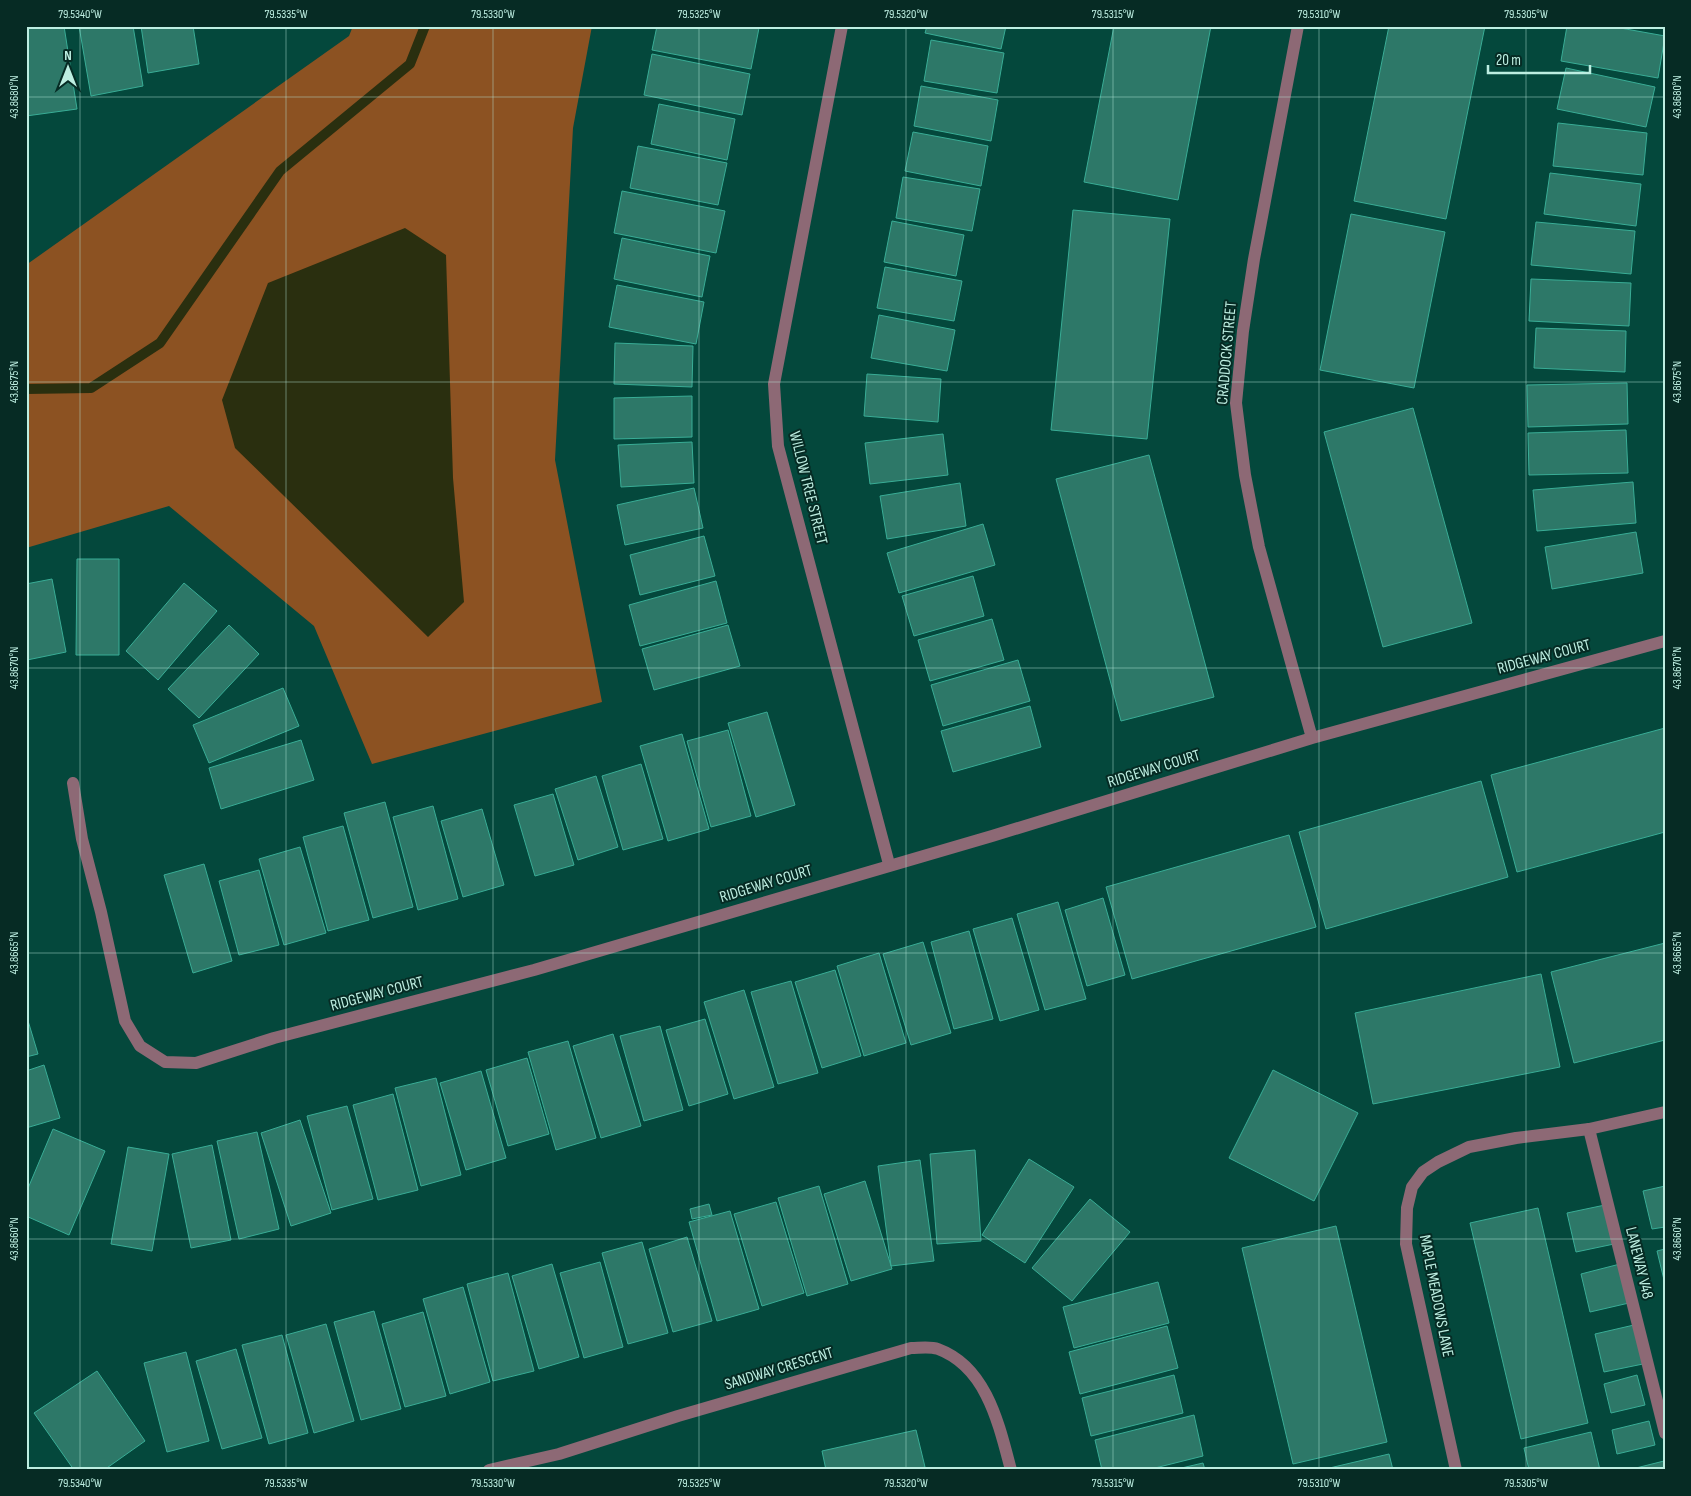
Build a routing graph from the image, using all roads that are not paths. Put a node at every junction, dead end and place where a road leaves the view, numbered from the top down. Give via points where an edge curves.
1 (842, 26) edge
2 (1298, 26) edge
3 (1665, 641) edge
4 (1312, 738) junction
5 (73, 783) dead end
6 (889, 864) junction
7 (1665, 1112) edge
8 (1589, 1129) junction
9 (1665, 1434) edge
10 (489, 1470) edge
11 (1011, 1470) edge
12 (1456, 1470) edge

1 - 6 street, WILLOW TREE STREET via 774,384 778,446
2 - 4 street, CRADDOCK STREET via 1252,268 1236,403 1259,547
3 - 4 street, RIDGEWAY COURT
4 - 6 street, RIDGEWAY COURT via 992,836
5 - 6 street, RIDGEWAY COURT via 82,840 125,1020 140,1046 165,1062 196,1063 274,1038 534,970
7 - 8 street, MAPLE MEADOWS LANE
8 - 9 street, LANEWAY V48
8 - 12 street, MAPLE MEADOWS LANE via 1470,1147 1423,1172 1412,1187 1407,1208 1406,1244
10 - 11 street, SANDWAY CRESCENT via 559,1454 911,1348 936,1348 957,1359 977,1380 997,1416

